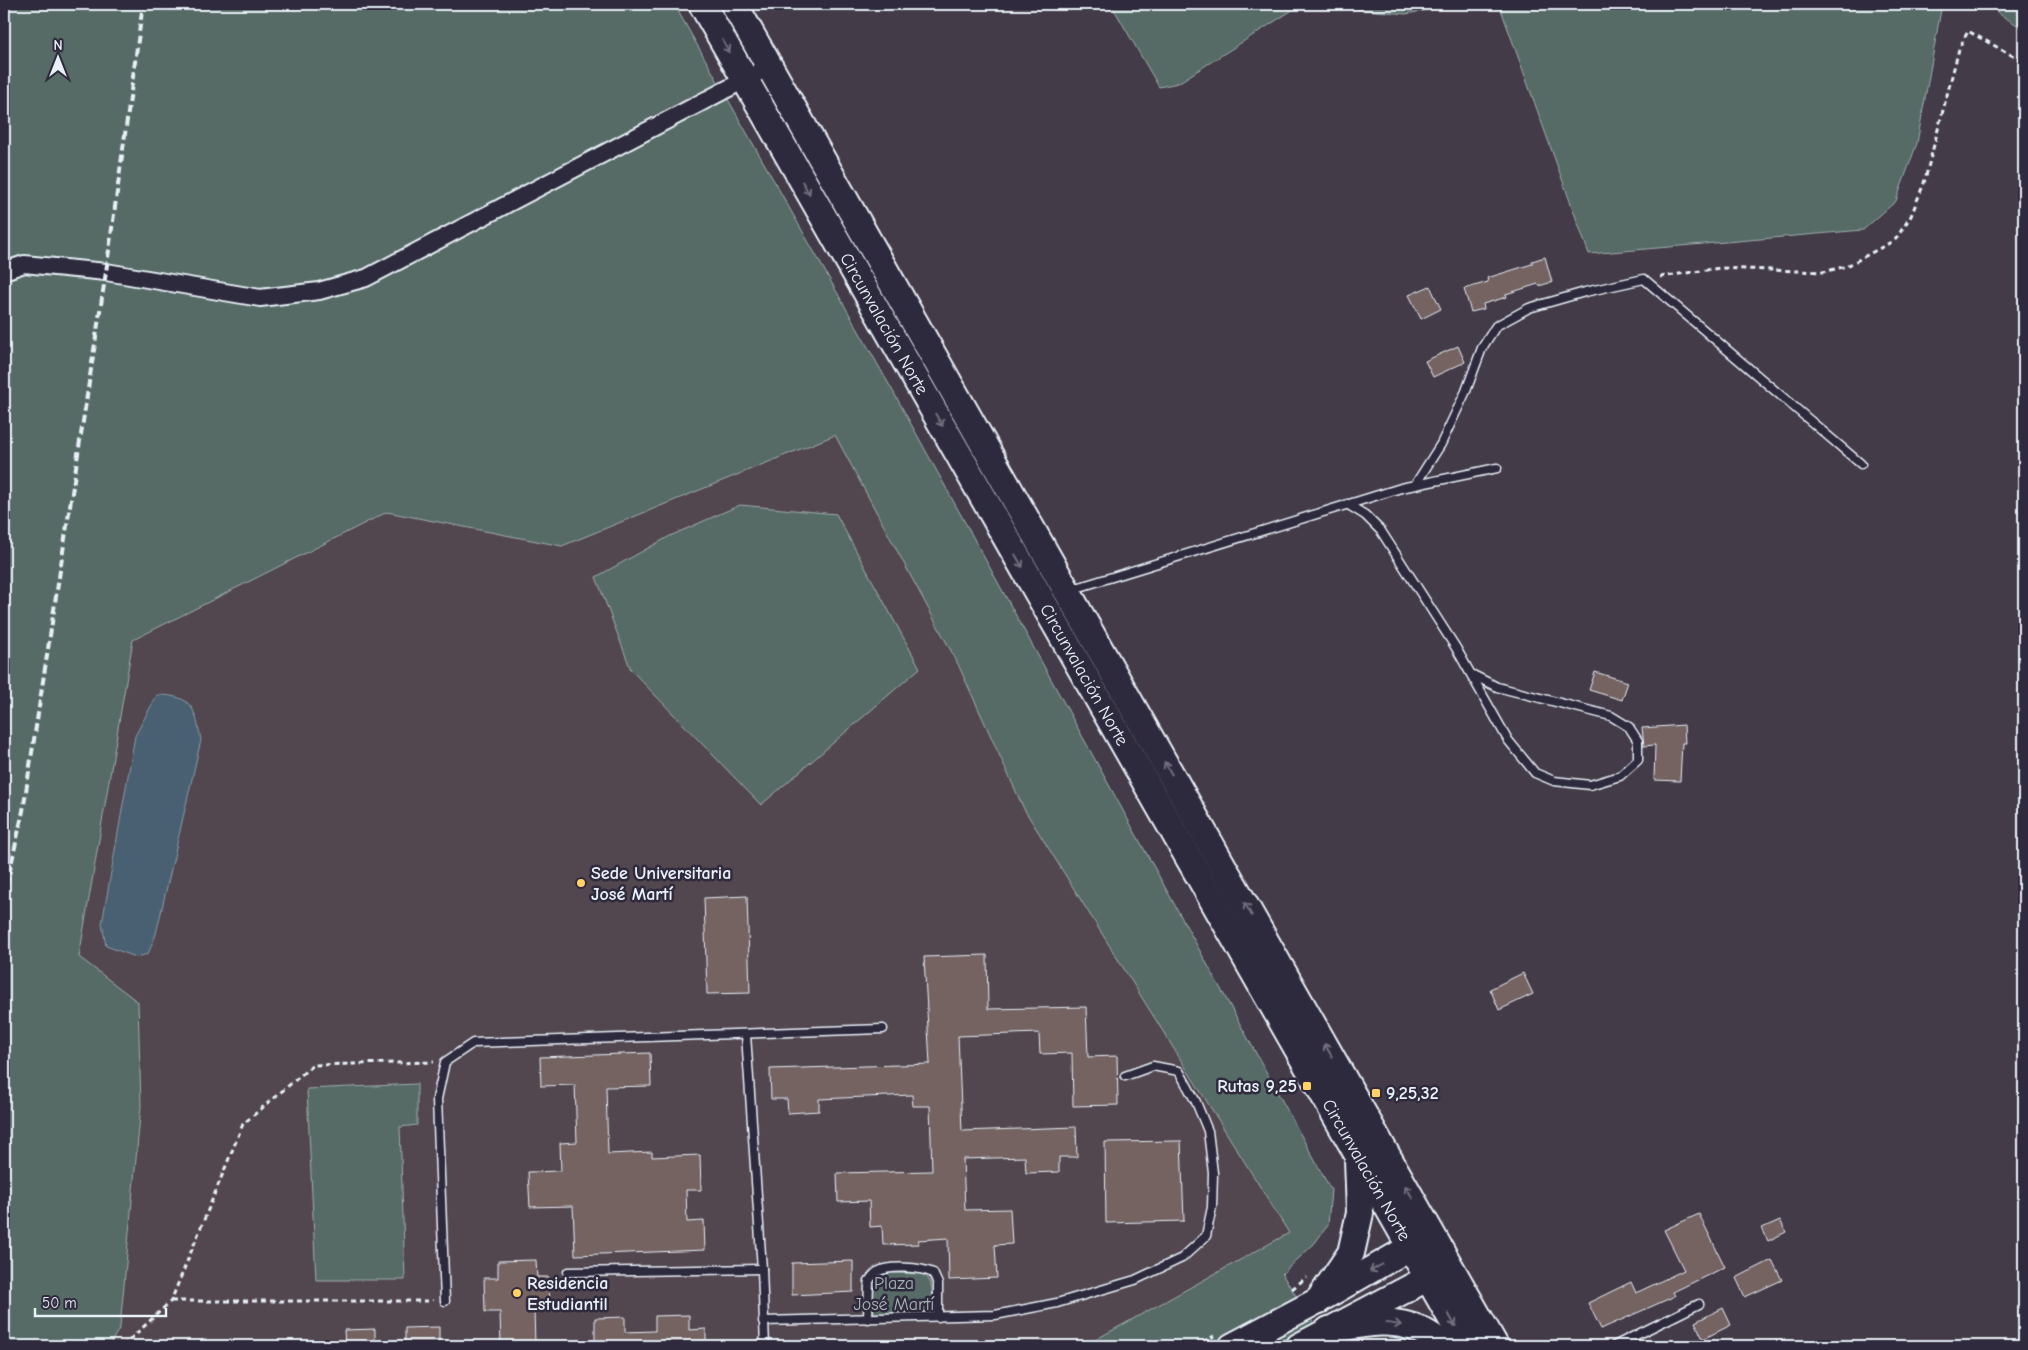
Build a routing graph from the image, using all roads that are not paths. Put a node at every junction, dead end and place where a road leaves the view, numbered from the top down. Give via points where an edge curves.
1 (702, 4) edge
2 (734, 4) edge
3 (769, 67) junction
4 (745, 81) junction
5 (4, 271) edge
6 (1861, 464) dead end
7 (1497, 468) dead end
8 (1415, 485) junction
9 (1348, 504) junction
10 (1068, 590) junction
11 (1471, 674) junction
12 (883, 1029) dead end
13 (746, 1035) junction
14 (1125, 1076) dead end
15 (1358, 1153) junction
16 (1422, 1241) junction
17 (762, 1269) junction
18 (568, 1272) dead end
19 (1440, 1272) junction
20 (445, 1300) road end
21 (1319, 1300) junction
22 (1699, 1304) dead end
23 (938, 1317) junction
24 (868, 1319) junction
25 (763, 1321) junction
26 (1329, 1330) junction
27 (1226, 1340) edge
28 (765, 1346) edge
29 (1299, 1346) edge
30 (1446, 1346) edge
31 (1467, 1346) edge
32 (1495, 1346) edge
33 (1614, 1346) edge

1 -> 4 highway, Circunvalación Norte
2 - 3 highway, Circunvalación Norte
3 - 4 street
3 - 10 highway, Circunvalación Norte
4 - 5 street via 366,278 318,292 260,298 106,272 24,264
4 -> 15 highway, Circunvalación Norte
6 - 8 lane via 1644,279 1530,308 1496,326 1482,348 1441,444
7 - 8 lane
8 - 9 lane
9 - 10 lane
9 - 11 lane via 1381,531
16 -> 10 highway, Circunvalación Norte
11 - 11 lane via 1508,740 1535,773 1554,780 1590,785 1620,776 1638,760 1638,741 1634,734 1629,726 1611,716 1497,687
12 - 13 lane
13 - 17 lane
13 - 20 lane via 473,1043 445,1062 437,1099
14 - 23 lane via 1153,1066 1179,1071 1196,1102 1208,1131 1213,1173 1212,1206 1206,1236 1182,1258 1134,1280 1058,1303 995,1315
15 - 16 highway, Circunvalación Norte
15 - 21 highway via 1360,1213 1351,1253
16 - 19 highway, Circunvalación Norte
16 -> 21 main road
17 - 18 lane
17 - 25 lane
19 - 26 main road
19 -> 31 highway, Circunvalación Norte
19 - 32 highway, Circunvalación Norte
21 - 27 main road
22 - 33 lane
23 - 24 lane
23 - 24 lane via 938,1284 933,1272 923,1268 887,1268 876,1272 869,1281
24 - 25 lane
25 - 28 lane
26 - 29 main road
26 -> 30 highway via 1373,1322 1394,1323 1419,1329

